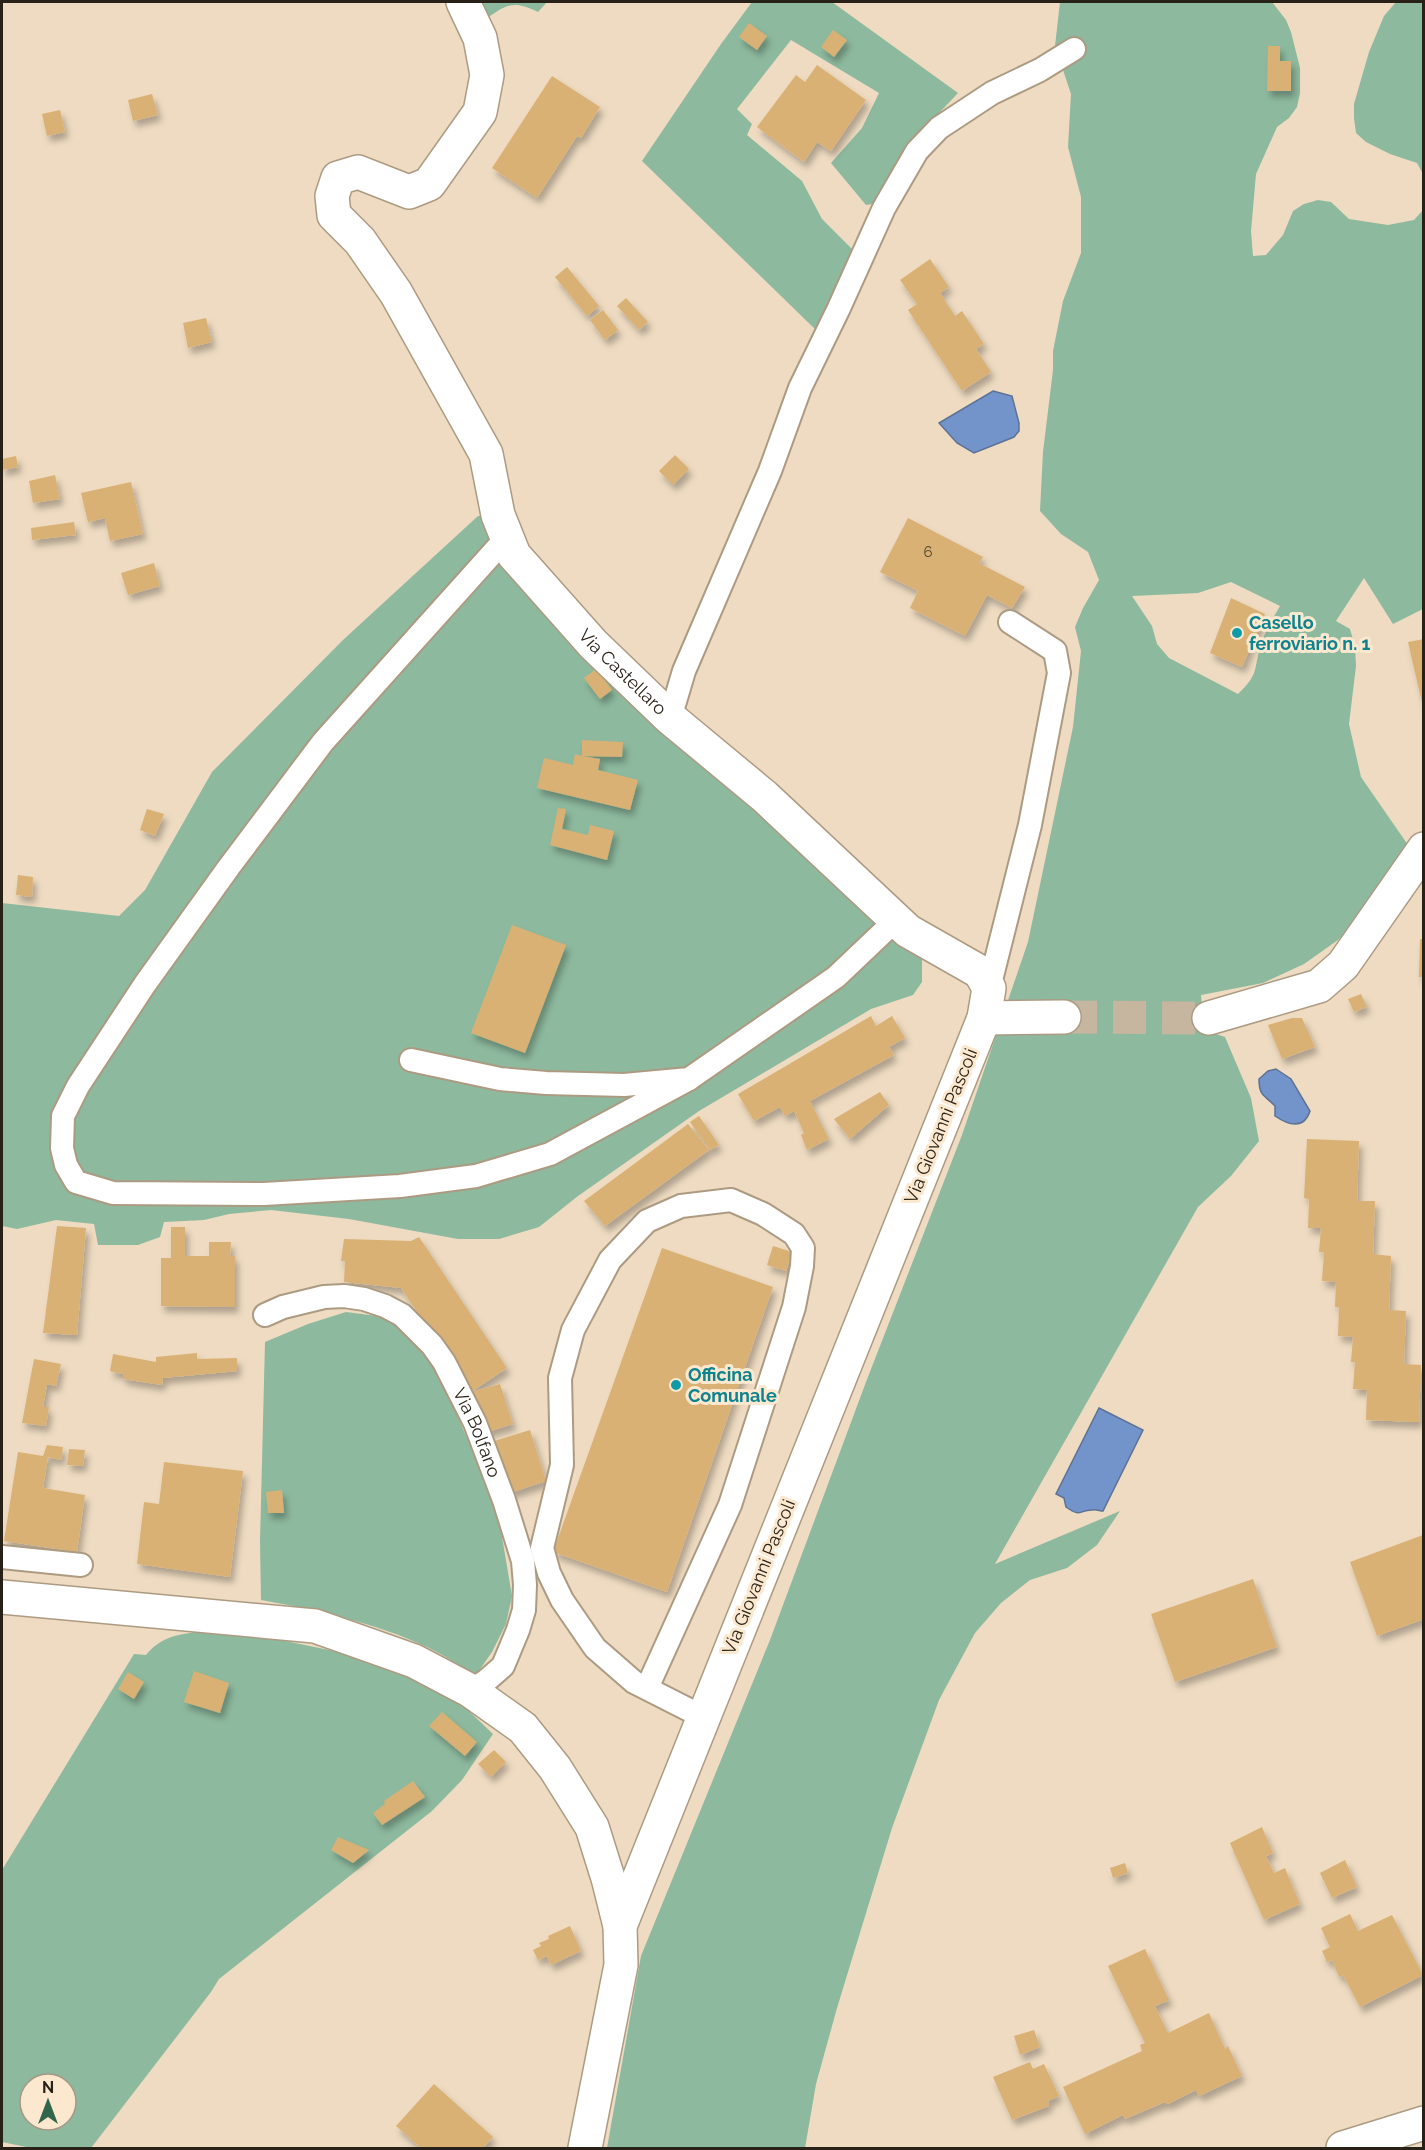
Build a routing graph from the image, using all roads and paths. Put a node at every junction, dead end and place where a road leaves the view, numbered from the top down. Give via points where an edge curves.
1 (463, 2) edge
2 (1074, 49) dead end
3 (507, 537) junction
4 (1010, 622) dead end
5 (670, 718) junction
6 (1424, 849) edge
7 (897, 920) junction
8 (987, 1003) junction
9 (1064, 1017) tunnel mouth
10 (1209, 1018) tunnel mouth
11 (411, 1060) dead end
12 (689, 1078) junction
13 (265, 1315) dead end
14 (2, 1557) edge
15 (39, 1561) junction
16 (81, 1565) dead end
17 (2, 1597) edge
18 (35, 1600) junction
19 (647, 1688) junction
20 (471, 1691) junction
21 (703, 1717) junction
22 (620, 1926) junction
23 (1424, 2123) edge
24 (585, 2148) edge
25 (1343, 2148) edge

1 - 3 street, Via Castellaro via 480,38 487,75 480,112 429,184 409,192 358,172 338,178 332,196 334,215 360,241 396,293 486,454 498,515
2 - 5 lane via 992,93 939,128 917,151 884,208 800,388 770,471 684,671
3 - 5 street, Via Castellaro via 514,555 593,644
3 - 12 lane via 323,742 145,984 78,1086 63,1116 66,1166 76,1182 113,1193 150,1194 275,1194 400,1186 476,1176 549,1154
4 - 8 lane via 1055,651 1059,673 1030,825
5 - 7 street, Via Castellaro via 765,796
6 - 10 street via 1343,965 1319,986
7 - 8 street, Via Castellaro via 908,931 980,972
7 - 12 lane via 836,977
8 - 9 street
8 - 21 street, Via Giovanni Pascoli
11 - 12 lane via 501,1079 546,1083 624,1085
13 - 20 lane, Via Bolfano via 324,1297 364,1299 402,1315 444,1362 475,1423 504,1500 523,1561 525,1584 524,1610 503,1666
14 - 15 lane
15 - 16 lane
15 - 18 lane
17 - 18 street
18 - 20 street via 315,1626 414,1661
19 - 19 lane via 634,1682 595,1648 562,1600 549,1573 542,1548 562,1465 560,1378 573,1330 610,1260 647,1221 681,1206 730,1200 763,1214 794,1234 803,1248 802,1266 794,1307 730,1505
19 - 21 lane
20 - 22 street via 523,1728 555,1768 592,1827
21 - 22 street, Via Giovanni Pascoli
22 - 24 street, Via Giovanni Pascoli via 621,1965
23 - 25 street

